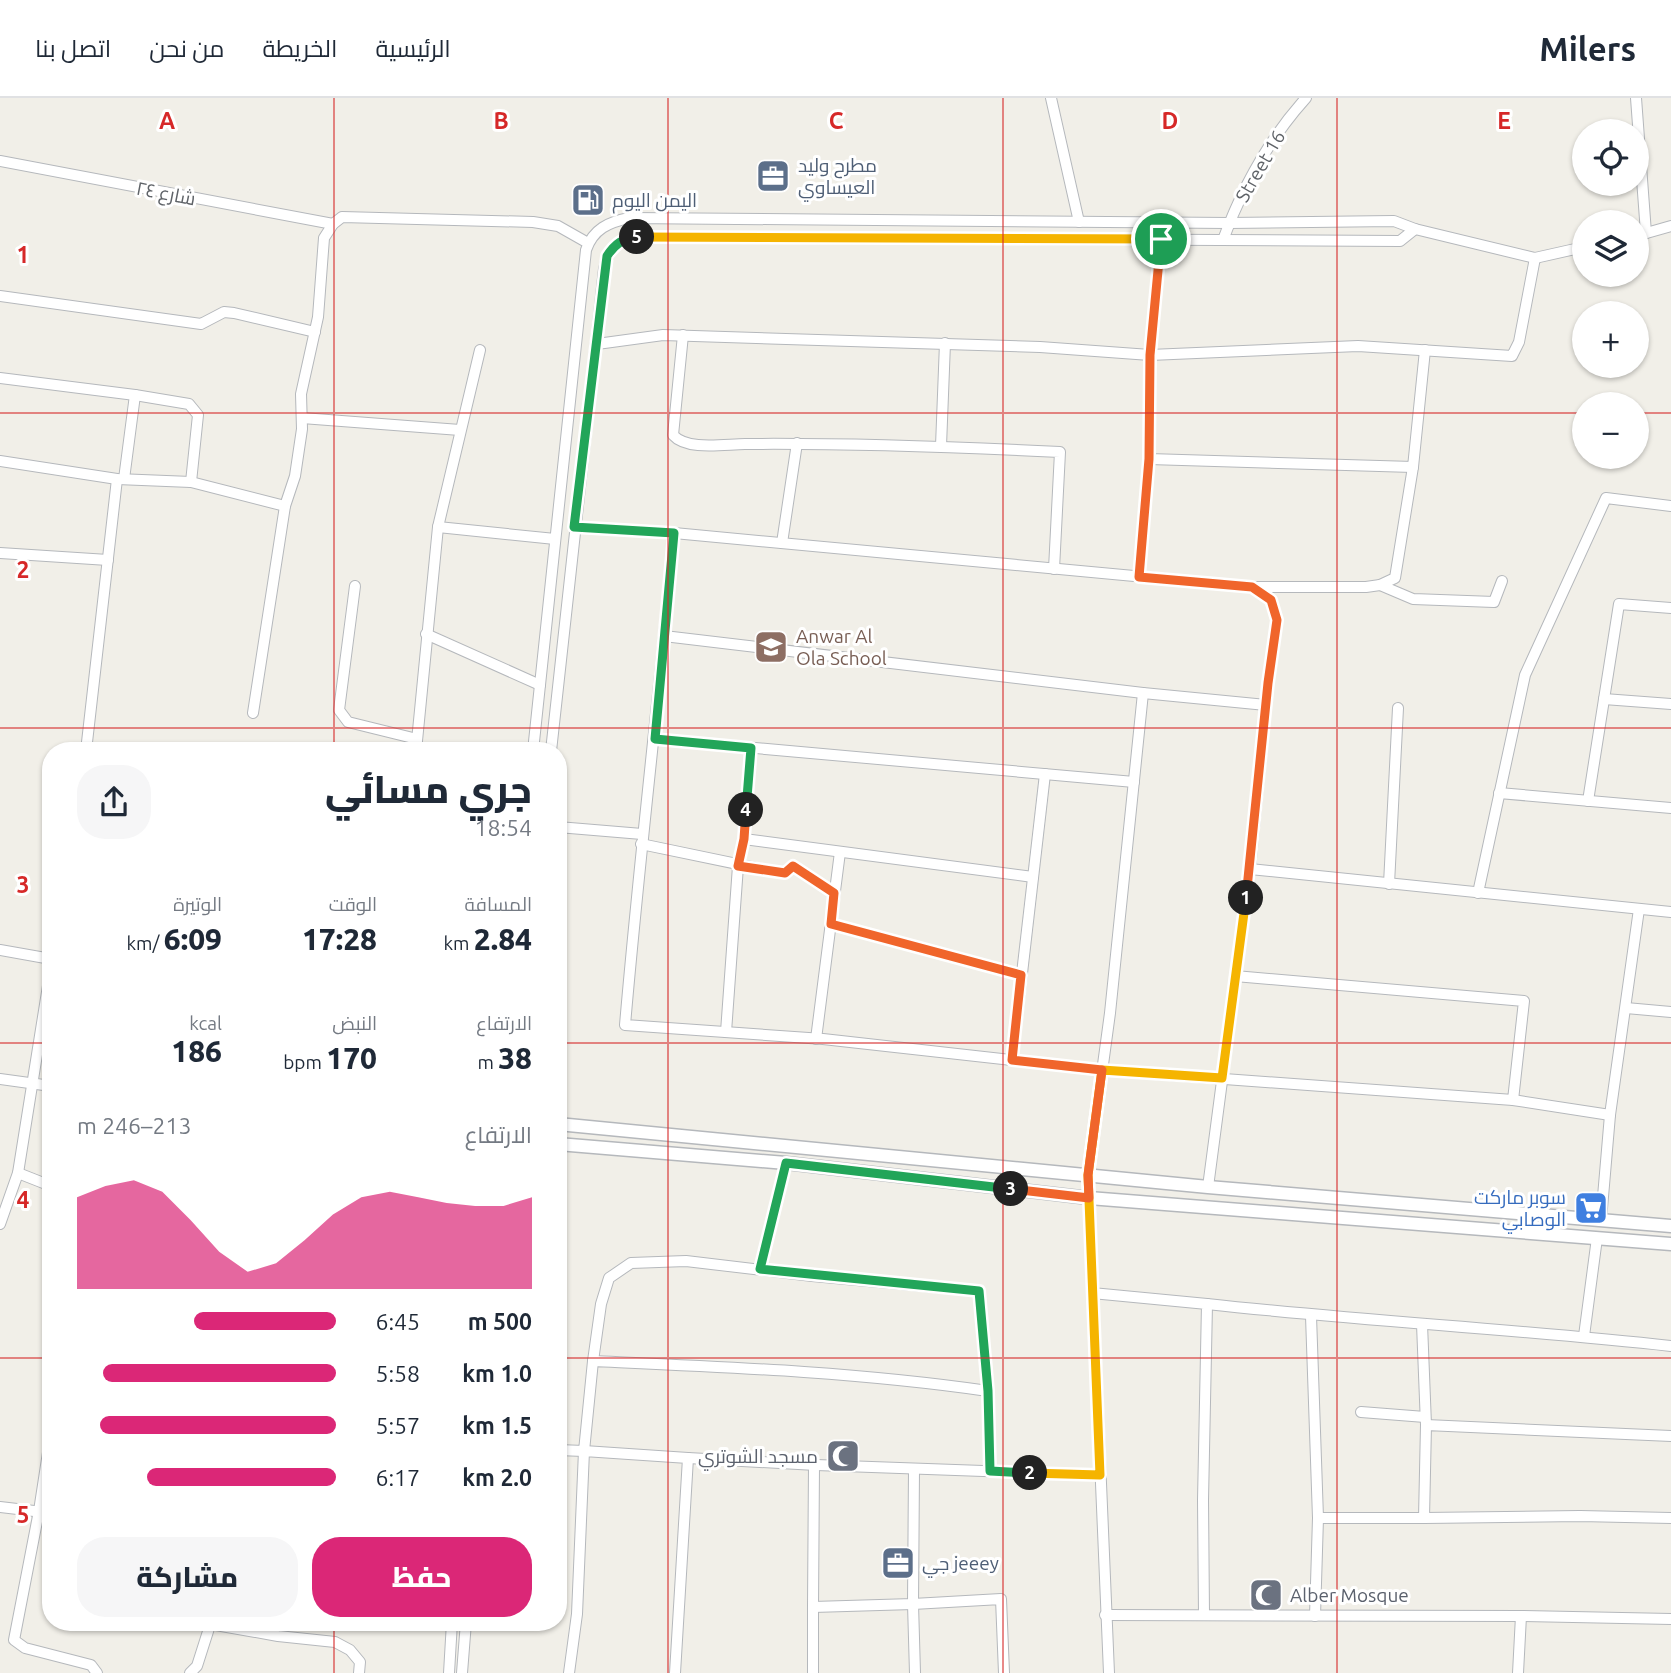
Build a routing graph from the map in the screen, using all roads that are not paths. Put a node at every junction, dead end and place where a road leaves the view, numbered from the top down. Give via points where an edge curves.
1 (1051, 98) edge
2 (1306, 98) edge
3 (1636, 98) edge
4 (0, 162) edge
5 (1640, 210) edge
6 (1079, 222) junction
7 (1229, 223) junction
8 (332, 224) junction
9 (1671, 226) edge
10 (1415, 229) junction
11 (1649, 232) edge
12 (1161, 239) junction
13 (1223, 240) junction
14 (588, 243) junction
15 (1572, 250) edge
16 (1535, 258) junction
17 (0, 296) edge
18 (314, 332) junction
19 (683, 335) junction
20 (597, 344) junction
21 (945, 344) junction
22 (480, 350) dead end
23 (1425, 350) junction
24 (1150, 355) junction
25 (0, 378) edge
26 (135, 395) junction
27 (302, 418) junction
28 (460, 430) junction
29 (797, 443) junction
30 (941, 446) junction
31 (1149, 459) junction
32 (0, 461) edge
33 (1413, 467) junction
34 (120, 479) junction
35 (191, 482) junction
36 (285, 506) junction
37 (1671, 506) edge
38 (438, 527) junction
39 (574, 527) junction
40 (674, 533) junction
41 (555, 539) junction
42 (782, 543) junction
43 (0, 553) edge
44 (108, 560) junction
45 (1054, 569) junction
46 (1139, 577) junction
47 (1502, 581) dead end
48 (355, 586) dead end
49 (1380, 586) junction
50 (1252, 587) junction
51 (1671, 608) edge
52 (426, 634) junction
53 (664, 636) junction
54 (540, 685) junction
55 (1143, 693) junction
56 (1604, 699) junction
57 (1671, 704) edge
58 (1266, 705) junction
59 (1398, 708) dead end
60 (253, 713) dead end
61 (417, 739) junction
62 (655, 739) junction
63 (87, 742) edge
64 (417, 742) edge
65 (534, 742) edge
66 (552, 742) edge
67 (751, 748) junction
68 (1045, 774) junction
69 (1134, 782) junction
70 (1499, 793) junction
71 (1588, 801) junction
72 (1671, 808) edge
73 (567, 828) edge
74 (642, 839) junction
75 (744, 839) junction
76 (839, 852) junction
77 (738, 866) junction
78 (1250, 869) junction
79 (1033, 877) junction
80 (1389, 884) junction
81 (834, 893) junction
82 (1478, 893) junction
83 (1639, 909) junction
84 (1671, 912) edge
85 (831, 924) junction
86 (0, 950) edge
87 (42, 957) edge
88 (1021, 975) junction
89 (1236, 976) junction
90 (1626, 1008) junction
91 (1671, 1012) edge
92 (42, 1022) edge
93 (726, 1032) junction
94 (816, 1039) junction
95 (1012, 1060) junction
96 (1102, 1070) junction
97 (1222, 1078) junction
98 (0, 1079) edge
99 (32, 1084) junction
100 (42, 1085) edge
101 (1513, 1100) junction
102 (1610, 1115) junction
103 (567, 1125) edge
104 (567, 1145) edge
105 (786, 1163) junction
106 (18, 1173) junction
107 (1088, 1175) junction
108 (42, 1182) edge
109 (1208, 1187) junction
110 (0, 1190) edge
111 (12, 1192) junction
112 (1089, 1198) junction
113 (1601, 1220) junction
114 (0, 1224) edge
115 (1671, 1226) edge
116 (1597, 1238) junction
117 (1671, 1244) edge
118 (760, 1269) junction
119 (1092, 1293) junction
120 (1207, 1304) junction
121 (1311, 1316) junction
122 (1422, 1324) junction
123 (1584, 1336) junction
124 (1671, 1346) edge
125 (593, 1361) junction
126 (988, 1391) junction
127 (1361, 1412) dead end
128 (1426, 1421) junction
129 (1671, 1436) edge
130 (567, 1450) edge
131 (584, 1451) junction
132 (688, 1458) junction
133 (814, 1465) junction
134 (914, 1469) junction
135 (990, 1471) junction
136 (1100, 1475) junction
137 (42, 1492) edge
138 (0, 1507) edge
139 (39, 1511) junction
140 (42, 1512) edge
141 (1318, 1518) junction
142 (1424, 1518) junction
143 (1671, 1518) edge
144 (913, 1604) junction
145 (813, 1607) junction
146 (1204, 1614) junction
147 (1105, 1615) junction
148 (1315, 1616) junction
149 (1521, 1616) junction
150 (1671, 1619) edge
151 (208, 1631) edge
152 (252, 1631) edge
153 (451, 1631) edge
154 (465, 1631) edge
155 (194, 1671) edge
156 (97, 1673) edge
157 (359, 1673) edge
158 (449, 1673) edge
159 (463, 1673) edge
160 (569, 1673) edge
161 (675, 1673) edge
162 (813, 1673) edge
163 (915, 1673) edge
164 (1004, 1673) edge
165 (1109, 1673) edge
166 (1518, 1673) edge

1 - 6 street
2 - 7 street, Street 16 via 1269,145
3 - 5 street
4 - 8 street, شارع ٢٤
6 - 7 street
6 - 14 street via 629,218 602,227
7 - 10 street via 1394,221
7 - 13 street, Street 16
8 - 14 street via 342,217 533,222 558,226
8 - 18 street via 324,238
9 - 11 street
10 - 13 street via 1400,241
10 - 16 street
12 - 13 street
12 - 20 street via 634,237 614,246 607,256
12 - 24 street
14 - 41 street
15 - 16 street
16 - 23 street via 1519,342 1512,356
17 - 18 street via 194,324 224,312 234,313
18 - 27 street via 301,394
19 - 20 street
19 - 21 street
19 - 29 street via 676,439 694,444
20 - 39 street
21 - 24 street
21 - 30 street
22 - 28 street
23 - 24 street via 1358,346
23 - 33 street
24 - 31 street
25 - 26 street
26 - 34 street
26 - 35 street via 189,404 195,410
27 - 28 street
27 - 36 street via 295,476
28 - 38 street
29 - 30 street
29 - 42 street
30 - 45 street via 1060,452
31 - 33 street
31 - 46 street
32 - 34 street
33 - 49 street via 1395,578
34 - 35 street
34 - 44 street
35 - 36 street
36 - 60 street
37 - 70 street via 1606,498 1525,675
38 - 41 street
38 - 52 street
39 - 40 street
39 - 66 street
40 - 42 street
40 - 53 street
41 - 54 street
42 - 45 street
43 - 44 street
44 - 63 street
45 - 46 street
46 - 50 street
47 - 49 street via 1494,602 1413,599
48 - 61 street via 339,710 348,722
49 - 50 street
50 - 58 street via 1271,600 1277,620
51 - 56 street via 1619,604
52 - 54 street
52 - 61 street
53 - 55 street
53 - 62 street
54 - 65 street
55 - 58 street
55 - 69 street
56 - 57 street
56 - 71 street
58 - 78 street
59 - 80 street
61 - 64 street
62 - 67 street
62 - 74 street
67 - 68 street
67 - 75 street
68 - 69 street
68 - 79 street
69 - 96 street
70 - 71 street
70 - 82 street
71 - 72 street
73 - 74 street
74 - 77 street
74 - 93 street via 625,1025
75 - 76 street
75 - 77 street
76 - 79 street
76 - 81 street
77 - 81 street via 785,873 793,866
77 - 93 street
78 - 80 street
78 - 89 street
79 - 88 street
80 - 82 street
81 - 85 street
82 - 83 street
83 - 84 street
83 - 90 street
85 - 88 street
85 - 94 street
86 - 87 street
88 - 95 street
89 - 97 street
89 - 101 street via 1524,1001
90 - 91 street
90 - 102 street
92 - 99 street
93 - 94 street
94 - 95 street
95 - 96 street
96 - 97 street
96 - 107 street
97 - 101 street
97 - 109 street
98 - 99 street
99 - 100 street
99 - 106 street
101 - 102 street
102 - 113 street
103 - 107 street
104 - 105 street
105 - 112 street
105 - 118 street
106 - 108 street
106 - 111 street
107 - 109 street
107 - 112 street
109 - 113 street
110 - 111 street
111 - 114 street
112 - 116 street
112 - 119 street
113 - 115 street
116 - 117 street
116 - 123 street
118 - 125 street via 686,1261 631,1263 609,1278
118 - 126 street via 979,1291
119 - 120 street
119 - 136 street
120 - 121 street
120 - 146 street
121 - 122 street
121 - 141 street
122 - 123 street
122 - 128 street
123 - 124 street
125 - 126 street via 759,1368
125 - 131 street
126 - 135 street
127 - 128 street
128 - 129 street
128 - 142 street
130 - 131 street
131 - 132 street
131 - 160 street via 577,1614
132 - 133 street
132 - 161 street
133 - 134 street
133 - 145 street
134 - 135 street
134 - 144 street
135 - 136 street
136 - 147 street
137 - 139 street
138 - 139 street
139 - 140 street
139 - 156 street via 14,1640 25,1648 91,1665
141 - 142 street
141 - 148 street
142 - 143 street
144 - 145 street
144 - 163 street
144 - 164 street via 1001,1599
145 - 162 street
146 - 147 street
146 - 148 street
147 - 165 street
148 - 149 street
149 - 150 street
149 - 166 street
151 - 155 street
152 - 157 street via 335,1642 360,1662
153 - 158 street
154 - 159 street

